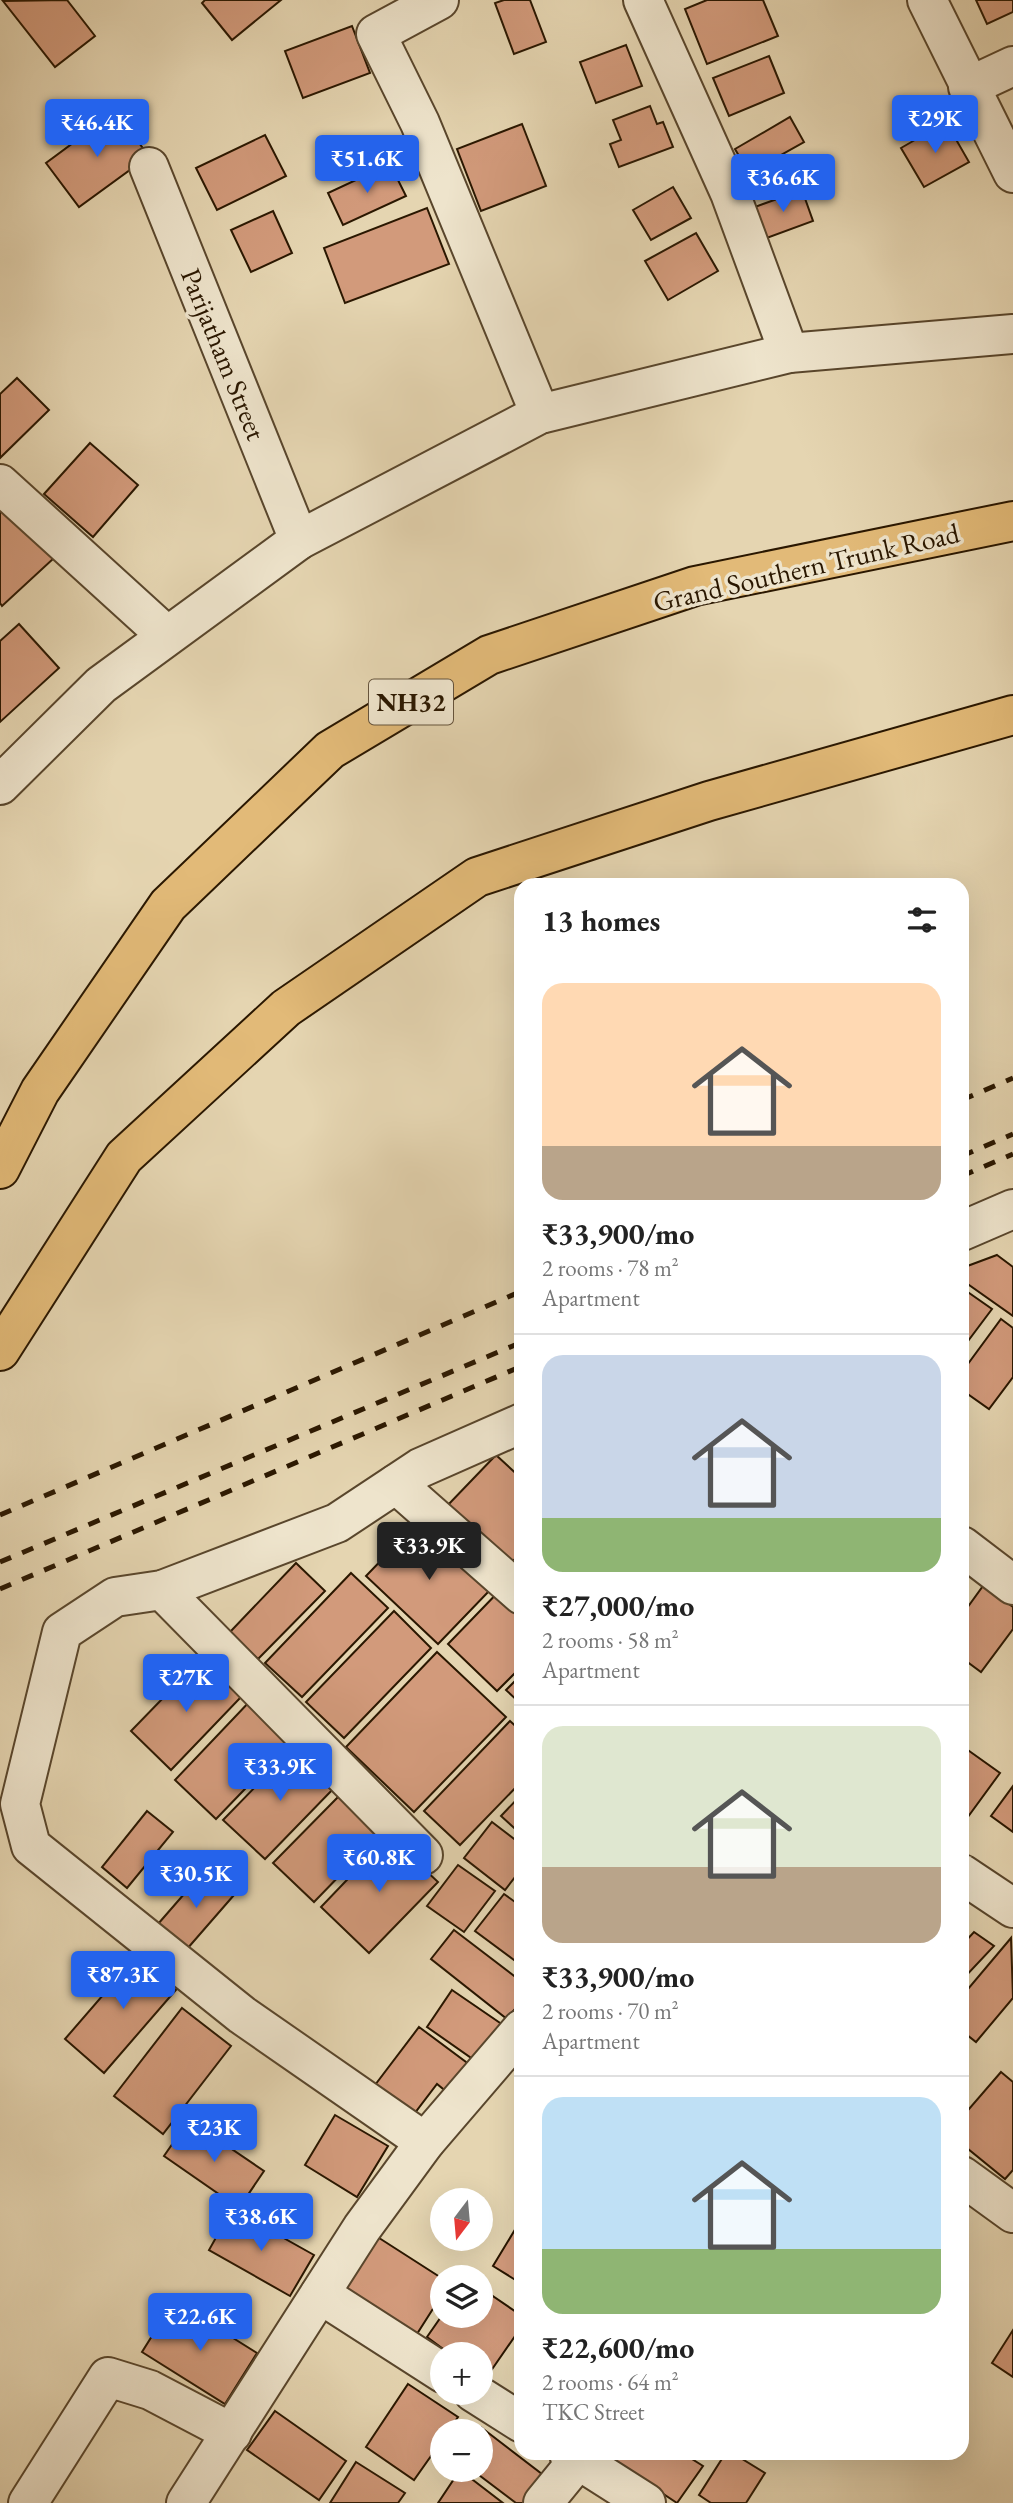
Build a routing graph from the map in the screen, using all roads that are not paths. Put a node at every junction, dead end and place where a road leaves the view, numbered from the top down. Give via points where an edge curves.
1 (439, 0) edge
2 (643, 0) edge
3 (927, 0) edge
4 (1013, 66) edge
5 (968, 87) junction
6 (149, 167) dead end
7 (1013, 173) edge
8 (1013, 334) edge
9 (789, 353) junction
10 (540, 414) junction
11 (0, 484) edge
12 (1013, 521) edge
13 (299, 540) junction
14 (166, 635) junction
15 (1013, 715) edge
16 (7, 764) edge
17 (0, 1170) edge
18 (1013, 1209) edge
19 (969, 1228) edge
20 (0, 1352) edge
21 (514, 1427) edge
22 (396, 1484) junction
23 (969, 1551) edge
24 (1013, 1586) edge
25 (514, 1588) edge
26 (162, 1590) junction
27 (423, 1855) dead end
28 (969, 1879) edge
29 (1013, 1908) edge
30 (514, 2038) edge
31 (425, 2142) junction
32 (969, 2181) edge
33 (1013, 2213) edge
34 (320, 2294) junction
35 (430, 2365) edge
36 (493, 2404) edge
37 (514, 2418) edge
38 (232, 2433) junction
39 (573, 2460) edge
40 (584, 2460) edge
41 (28, 2503) edge
42 (186, 2503) edge
43 (543, 2503) edge
44 (646, 2503) edge

1 - 10 street via 376,34 420,123
2 - 9 street via 730,192
3 - 5 street
4 - 5 street
5 - 7 street
6 - 13 street, Parijatham Street
8 - 9 street
9 - 10 street
10 - 13 street
11 - 14 street
12 - 17 highway, Grand Southern Trunk Road / NH32 via 695,586 617,612 489,655 330,750 167,905 40,1091
13 - 14 street
14 - 16 street
15 - 20 highway via 709,801 477,877 286,1008 124,1157
18 - 19 street
21 - 22 street via 420,1468
22 - 25 street
22 - 26 street via 337,1522
23 - 24 street
26 - 27 street
26 - 31 street via 115,1597 62,1632 20,1804 31,1846 242,2015
28 - 29 street
30 - 31 street
31 - 34 street
32 - 33 street
34 - 35 street
34 - 38 street
36 - 37 street
38 - 41 street via 150,2390 108,2377
38 - 42 street
39 - 43 street
40 - 44 street

